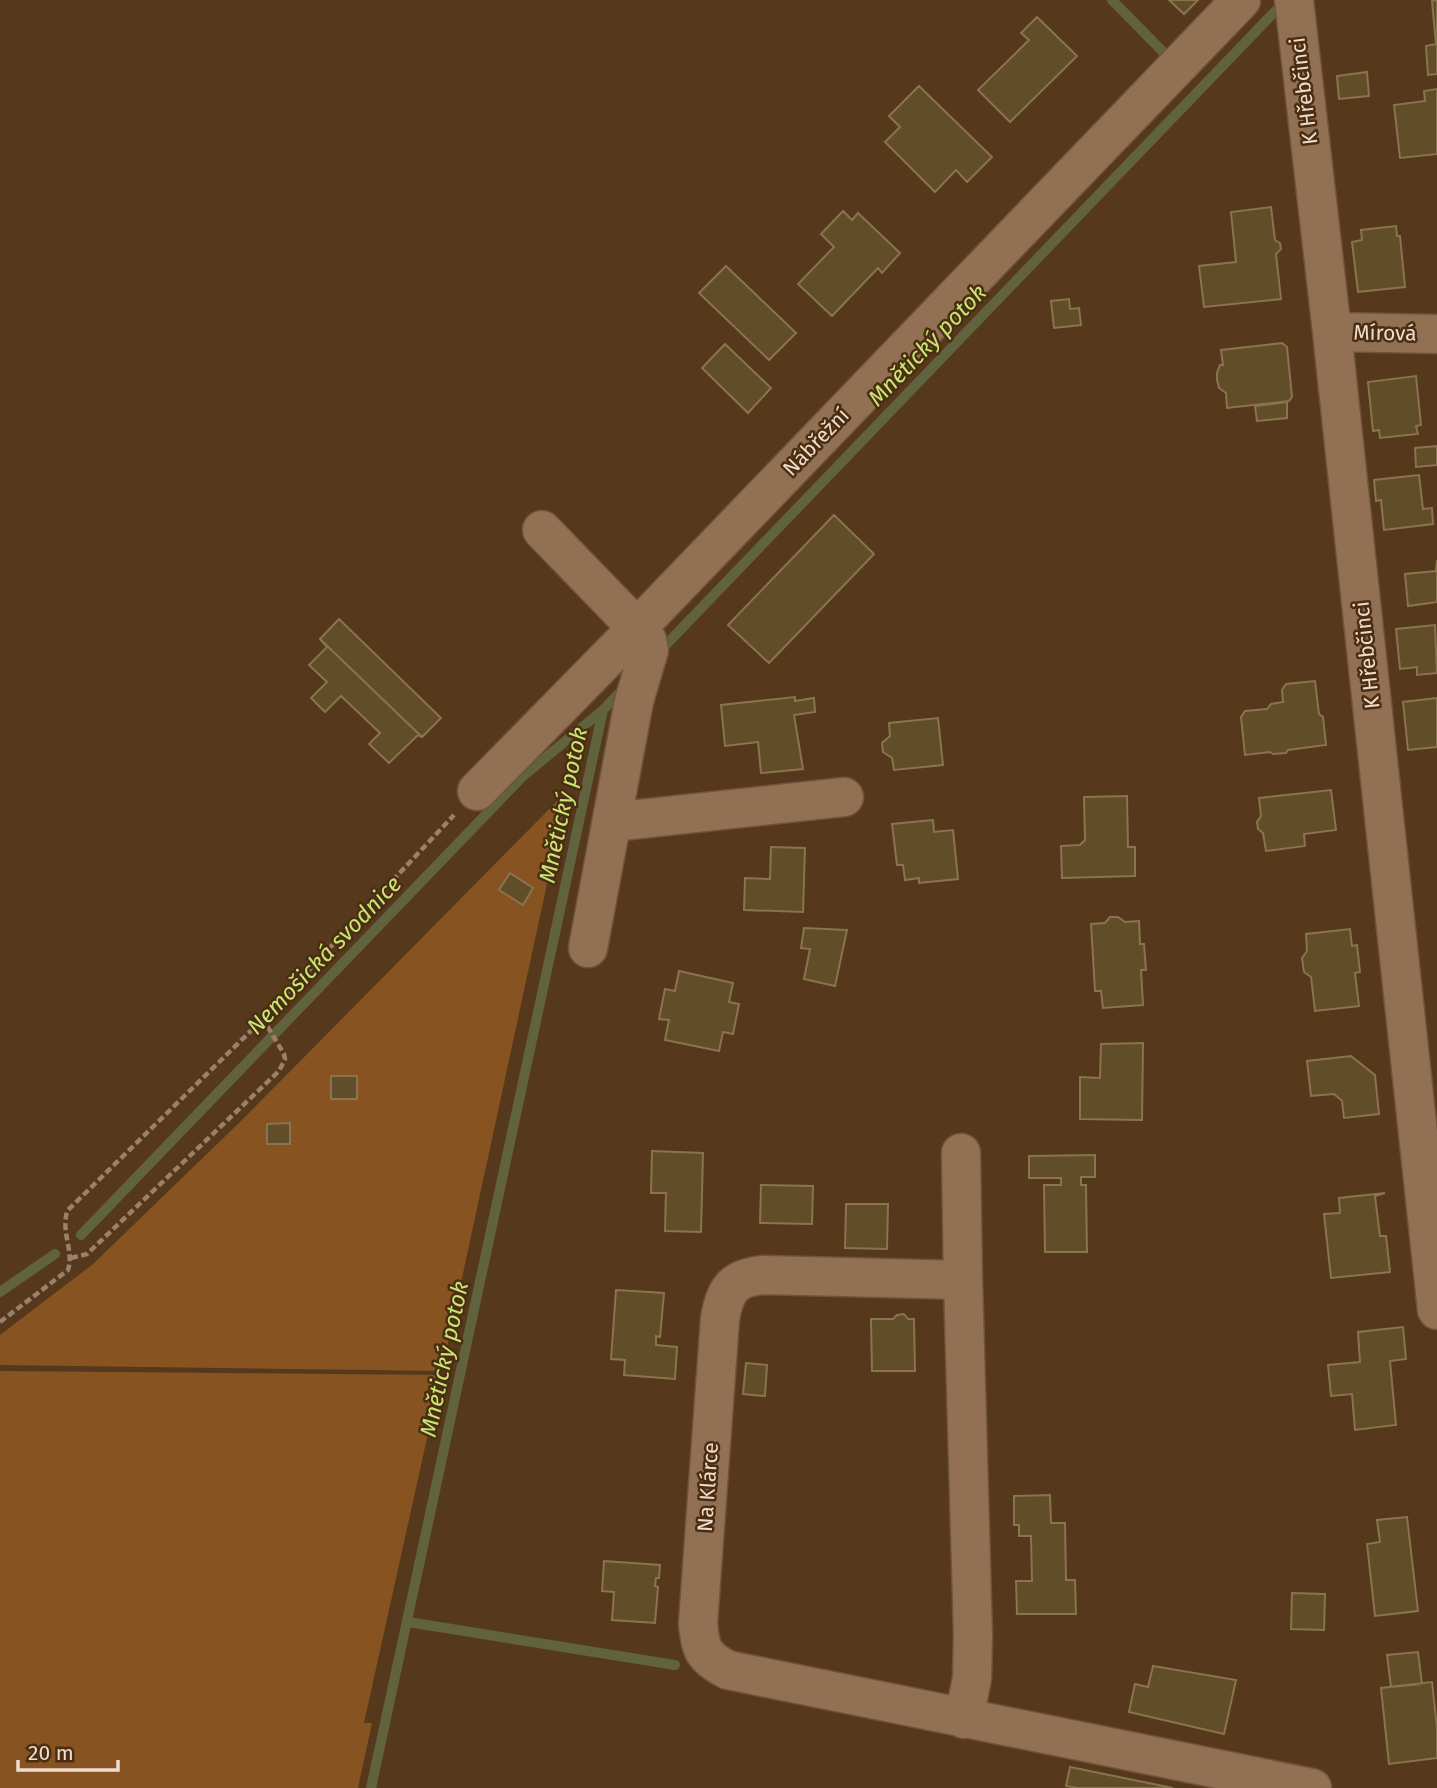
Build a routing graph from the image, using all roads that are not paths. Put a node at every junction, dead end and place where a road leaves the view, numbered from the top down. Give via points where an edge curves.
1 (1241, 0) edge
2 (1294, 2) edge
3 (1332, 332) junction
4 (1437, 334) edge
5 (542, 530) dead end
6 (637, 628) junction
7 (477, 791) road end
8 (845, 797) dead end
9 (612, 822) junction
10 (588, 948) dead end
11 (1427, 1114) edge
12 (961, 1153) dead end
13 (963, 1280) junction
14 (1437, 1310) edge
15 (964, 1719) junction
16 (1312, 1788) edge

1 - 6 street, Nábřežní
2 - 3 street, K Hřebčinci
3 - 4 street, Mírová
3 - 11 street, K Hřebčinci
5 - 6 street
6 - 7 street, Nábřežní
6 - 9 street via 648,640 649,650 634,701
8 - 9 street
9 - 10 street
11 - 14 street, K Hřebčinci
12 - 13 street
13 - 15 street via 973,1636 972,1678
13 - 15 street, Na Klárce via 764,1275 741,1280 727,1294 720,1319 698,1623 704,1653 728,1670
15 - 16 street, Na Klárce

